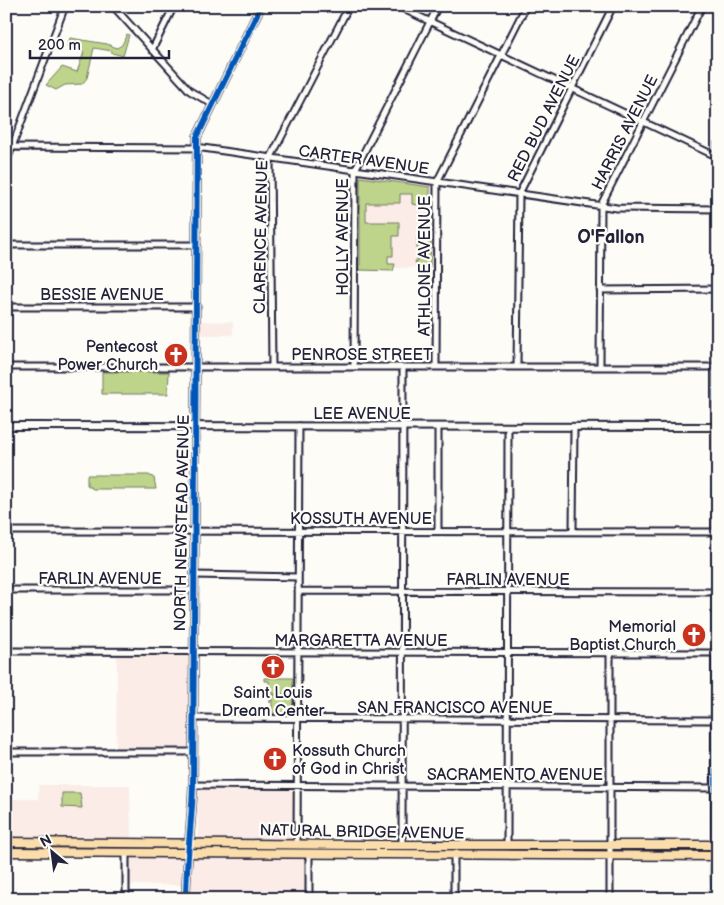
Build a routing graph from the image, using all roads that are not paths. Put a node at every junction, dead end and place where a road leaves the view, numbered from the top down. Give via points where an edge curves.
1 (65, 6) edge
2 (113, 6) edge
3 (174, 6) edge
4 (261, 6) edge
5 (349, 6) edge
6 (397, 6) edge
7 (438, 6) edge
8 (526, 6) edge
9 (613, 6) edge
10 (702, 6) edge
11 (430, 21) junction
12 (152, 50) junction
13 (501, 55) junction
14 (572, 89) junction
15 (212, 104) junction
16 (642, 122) junction
17 (718, 144) edge
18 (9, 147) edge
19 (197, 148) junction
20 (718, 157) edge
21 (270, 159) junction
22 (6, 163) edge
23 (355, 170) junction
24 (437, 182) junction
25 (519, 194) junction
26 (601, 205) junction
27 (718, 209) edge
28 (6, 245) edge
29 (197, 245) junction
30 (717, 288) edge
31 (600, 290) junction
32 (6, 307) edge
33 (197, 307) junction
34 (197, 366) junction
35 (272, 367) junction
36 (354, 367) junction
37 (403, 367) junction
38 (436, 367) junction
39 (518, 367) junction
40 (600, 367) junction
41 (717, 367) edge
42 (6, 368) edge
43 (6, 426) edge
44 (197, 426) junction
45 (299, 426) junction
46 (403, 426) junction
47 (438, 427) junction
48 (508, 427) junction
49 (717, 427) edge
50 (574, 428) junction
51 (6, 531) edge
52 (194, 531) junction
53 (298, 531) junction
54 (402, 531) junction
55 (438, 531) junction
56 (573, 531) junction
57 (508, 532) junction
58 (717, 532) edge
59 (717, 552) edge
60 (194, 576) junction
61 (298, 577) junction
62 (6, 590) edge
63 (194, 590) junction
64 (298, 591) junction
65 (402, 591) junction
66 (507, 592) junction
67 (717, 592) edge
68 (6, 651) edge
69 (402, 651) junction
70 (194, 652) junction
71 (298, 652) junction
72 (506, 652) junction
73 (610, 653) junction
74 (717, 653) edge
75 (193, 718) junction
76 (298, 719) junction
77 (402, 719) junction
78 (506, 719) junction
79 (610, 720) junction
80 (716, 720) junction
81 (6, 752) edge
82 (193, 752) junction
83 (193, 785) junction
84 (297, 786) junction
85 (402, 786) junction
86 (507, 786) junction
87 (610, 788) junction
88 (716, 788) junction
89 (6, 842) edge
90 (43, 843) junction
91 (189, 843) junction
92 (248, 844) junction
93 (297, 844) junction
94 (717, 845) edge
95 (402, 846) junction
96 (506, 846) junction
97 (6, 848) edge
98 (610, 850) junction
99 (6, 852) edge
100 (126, 853) junction
101 (187, 853) junction
102 (454, 853) junction
103 (309, 854) junction
104 (654, 855) junction
105 (717, 855) edge
106 (126, 899) edge
107 (186, 899) edge
108 (310, 899) edge
109 (454, 899) edge
110 (610, 899) edge
111 (713, 899) edge

1 - 18 street
2 - 12 street
3 - 12 street
4 - 15 street, NORTH NEWSTEAD AVENUE
5 - 21 street, CLARENCE AVENUE
6 - 11 street
7 - 11 street, HOLLY AVENUE
8 - 13 street, ATHLONE AVENUE
9 - 14 street, RED BUD AVENUE
10 - 16 street, HARRIS AVENUE
11 - 13 street
11 - 23 street, HOLLY AVENUE
12 - 15 street via 190,91
13 - 14 street
13 - 24 street, ATHLONE AVENUE
14 - 16 street
14 - 25 street, RED BUD AVENUE
15 - 19 street, NORTH NEWSTEAD AVENUE via 198,131
16 - 20 street
16 - 26 street, HARRIS AVENUE
17 - 20 street
18 - 19 street, CARTER AVENUE
18 - 22 street
19 - 21 street, CARTER AVENUE
19 - 29 street, NORTH NEWSTEAD AVENUE
20 - 27 street
21 - 23 street, CARTER AVENUE
21 - 35 street, CLARENCE AVENUE
23 - 24 street, CARTER AVENUE
23 - 36 street, HOLLY AVENUE
24 - 25 street, CARTER AVENUE
24 - 38 street, ATHLONE AVENUE
25 - 26 street, CARTER AVENUE
25 - 39 street, RED BUD AVENUE
26 - 27 street, CARTER AVENUE
26 - 31 street, HARRIS AVENUE
27 - 30 street
28 - 29 street
29 - 33 street, NORTH NEWSTEAD AVENUE
30 - 31 street
30 - 41 street
31 - 40 street, HARRIS AVENUE
32 - 33 street, BESSIE AVENUE
33 - 34 street, NORTH NEWSTEAD AVENUE
34 - 35 street, PENROSE STREET
34 - 42 street, PENROSE STREET
34 - 44 street, NORTH NEWSTEAD AVENUE
35 - 36 street, PENROSE STREET
36 - 37 street, PENROSE STREET
37 - 38 street, PENROSE STREET
37 - 46 street
38 - 39 street, PENROSE STREET
39 - 40 street, PENROSE STREET
40 - 41 street, PENROSE STREET
41 - 49 street
43 - 44 street, LEE AVENUE
44 - 45 street, LEE AVENUE
44 - 52 street, NORTH NEWSTEAD AVENUE
45 - 46 street, LEE AVENUE
45 - 53 street
46 - 47 street, LEE AVENUE
46 - 54 street
47 - 48 street, LEE AVENUE
47 - 55 street
48 - 50 street, LEE AVENUE
48 - 57 street
49 - 50 street, LEE AVENUE
49 - 58 street
50 - 56 street
51 - 52 street, KOSSUTH AVENUE
52 - 53 street, KOSSUTH AVENUE
52 - 60 street, NORTH NEWSTEAD AVENUE
53 - 54 street, KOSSUTH AVENUE
53 - 61 street
54 - 55 street, KOSSUTH AVENUE
54 - 65 street
55 - 57 street, KOSSUTH AVENUE
56 - 57 street, KOSSUTH AVENUE
56 - 58 street, KOSSUTH AVENUE
57 - 66 street
58 - 59 street
59 - 67 street
60 - 61 street
60 - 63 street, NORTH NEWSTEAD AVENUE
61 - 64 street
62 - 63 street, FARLIN AVENUE
63 - 70 street, NORTH NEWSTEAD AVENUE
64 - 65 street, FARLIN AVENUE
64 - 71 street
65 - 66 street, FARLIN AVENUE
65 - 69 street
66 - 67 street, FARLIN AVENUE
66 - 72 street
67 - 74 street
68 - 70 street, MARGARETTA AVENUE
69 - 71 street, MARGARETTA AVENUE
69 - 72 street, MARGARETTA AVENUE
69 - 77 street
70 - 71 street, MARGARETTA AVENUE
70 - 75 street, NORTH NEWSTEAD AVENUE
71 - 76 street
72 - 73 street, MARGARETTA AVENUE
72 - 78 street
73 - 74 street, MARGARETTA AVENUE
73 - 79 street
74 - 80 street
75 - 76 street, SAN FRANCISCO AVENUE
75 - 82 street, NORTH NEWSTEAD AVENUE
76 - 77 street, SAN FRANCISCO AVENUE
76 - 84 street
77 - 78 street, SAN FRANCISCO AVENUE
77 - 85 street
78 - 79 street, SAN FRANCISCO AVENUE
78 - 86 street
79 - 80 street, SAN FRANCISCO AVENUE
79 - 87 street
80 - 88 street
81 - 82 street
82 - 83 street, NORTH NEWSTEAD AVENUE
83 - 84 street, SACRAMENTO AVENUE
83 - 91 street, NORTH NEWSTEAD AVENUE
84 - 85 street, SACRAMENTO AVENUE
84 - 93 street
85 - 86 street, SACRAMENTO AVENUE
85 - 95 street
86 - 87 street, SACRAMENTO AVENUE
86 - 96 street
87 - 88 street, SACRAMENTO AVENUE
87 - 98 street
88 - 94 street
89 - 90 main road, NATURAL BRIDGE AVENUE
90 - 91 main road, NATURAL BRIDGE AVENUE
90 - 97 main road
91 - 92 main road, NATURAL BRIDGE AVENUE
91 - 100 main road via 183,847
91 - 101 street, NORTH NEWSTEAD AVENUE
92 - 93 main road, NATURAL BRIDGE AVENUE
92 - 101 main road via 196,849
93 - 95 main road, NATURAL BRIDGE AVENUE
94 - 98 main road, NATURAL BRIDGE AVENUE
94 - 104 main road via 702,850
94 - 105 street
95 - 96 main road, NATURAL BRIDGE AVENUE
96 - 98 main road, NATURAL BRIDGE AVENUE
98 - 102 main road, NATURAL BRIDGE AVENUE
98 - 104 main road, NATURAL BRIDGE AVENUE
98 - 110 street
99 - 100 main road, NATURAL BRIDGE AVENUE
100 - 101 main road, NATURAL BRIDGE AVENUE
100 - 106 street
101 - 103 main road, NATURAL BRIDGE AVENUE
101 - 107 street, NORTH NEWSTEAD AVENUE
102 - 103 main road, NATURAL BRIDGE AVENUE
102 - 109 street
103 - 108 street
104 - 105 main road, NATURAL BRIDGE AVENUE
105 - 111 street

